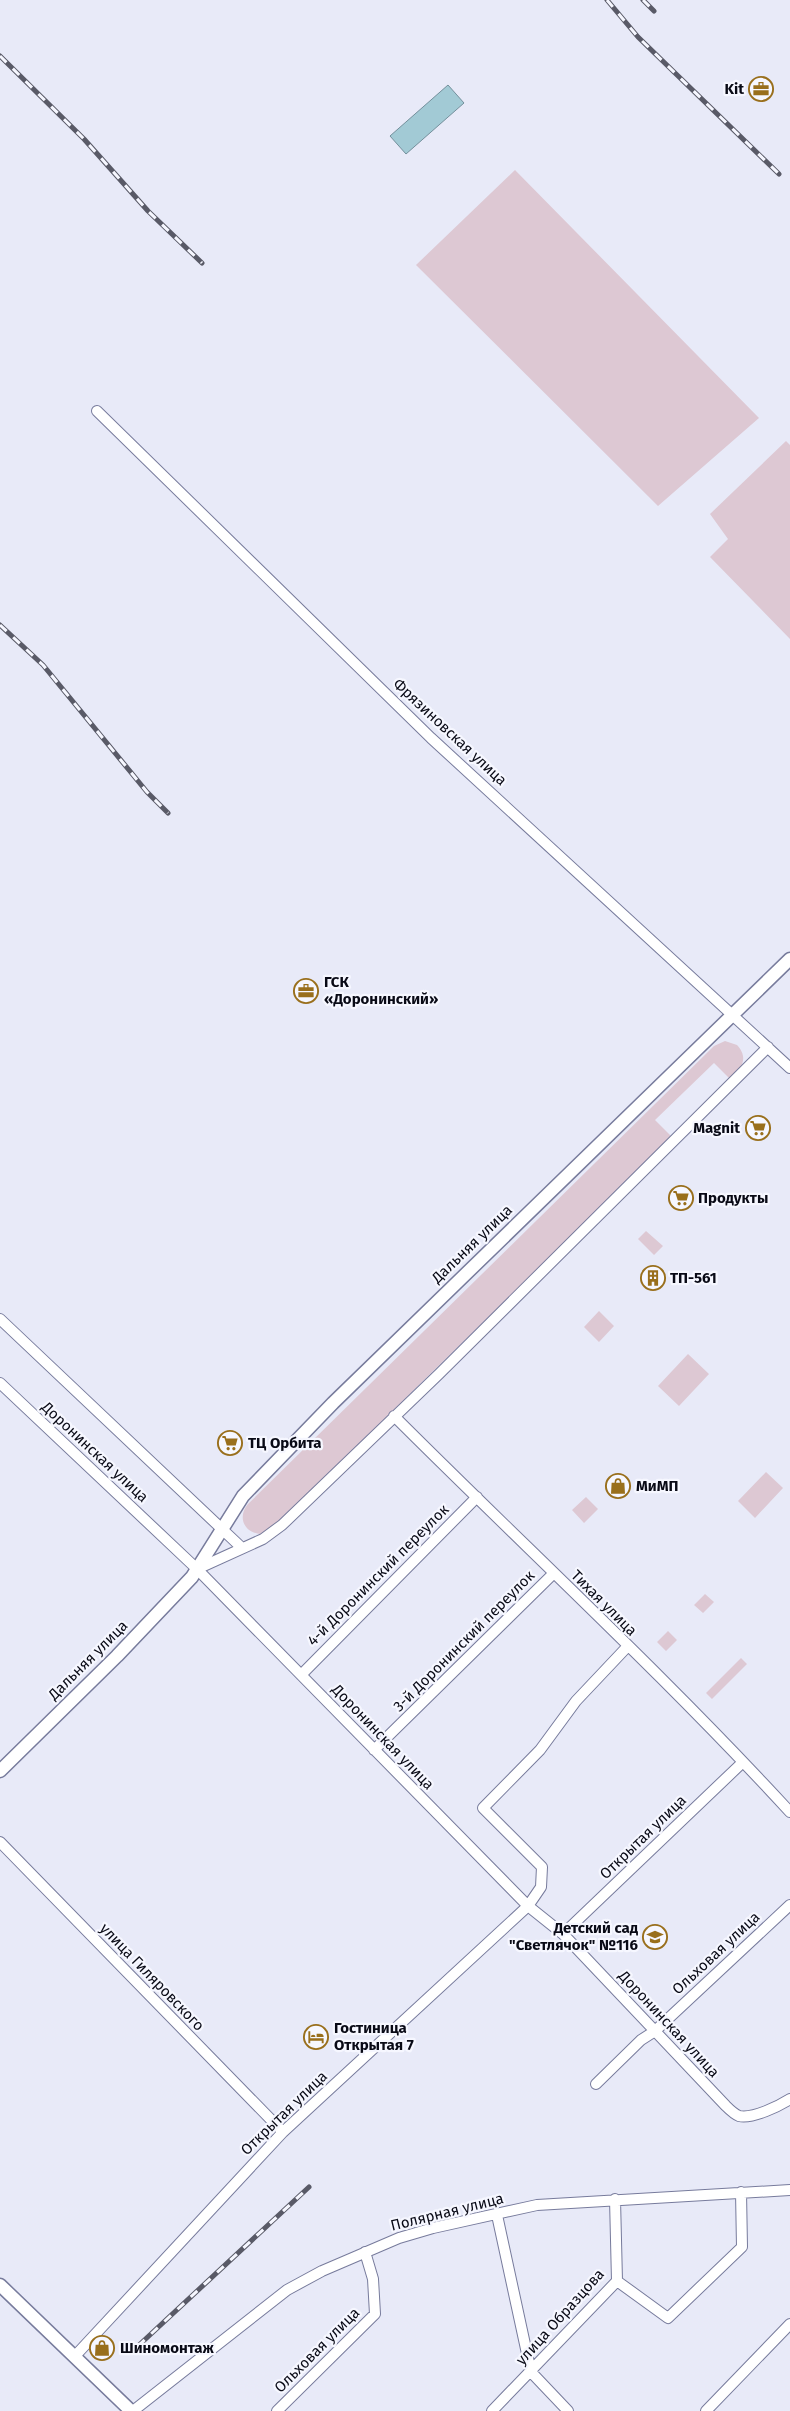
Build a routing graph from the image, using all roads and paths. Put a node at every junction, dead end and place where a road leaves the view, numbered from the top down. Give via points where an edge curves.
1 (97, 411) dead end
2 (790, 959) edge
3 (732, 1015) junction
4 (768, 1047) junction
5 (790, 1068) edge
6 (0, 1319) edge
7 (0, 1383) edge
8 (394, 1416) junction
9 (476, 1497) junction
10 (221, 1529) junction
11 (242, 1548) junction
12 (197, 1569) junction
13 (553, 1574) junction
14 (627, 1647) junction
15 (301, 1675) junction
16 (374, 1750) junction
17 (744, 1762) junction
18 (0, 1771) edge
19 (790, 1812) edge
20 (0, 1842) edge
21 (790, 1905) edge
22 (528, 1906) junction
23 (563, 1934) junction
24 (655, 2031) junction
25 (596, 2084) dead end
26 (790, 2099) edge
27 (283, 2132) junction
28 (790, 2190) edge
29 (741, 2192) junction
30 (615, 2199) junction
31 (496, 2215) junction
32 (365, 2252) junction
33 (617, 2281) junction
34 (0, 2284) edge
35 (790, 2324) edge
36 (75, 2356) junction
37 (531, 2372) junction
38 (132, 2411) edge
39 (277, 2411) edge
40 (492, 2411) edge
41 (568, 2411) edge
42 (706, 2411) edge

1 - 3 street, Фрязиновская улица via 431,738
2 - 3 street, Дальняя улица
3 - 4 street, Фрязиновская улица
3 - 10 street, Дальняя улица via 333,1403 243,1496
4 - 5 street, Фрязиновская улица
4 - 8 street, Дальняя улица
6 - 10 street
7 - 12 street, Доронинская улица
8 - 9 street, Тихая улица
8 - 11 street, Дальняя улица via 272,1534
9 - 13 street, Тихая улица
9 - 15 street, 4-й Доронинский переулок
10 - 11 street
10 - 12 street, Дальняя улица
11 - 12 street, Дальняя улица
12 - 15 street, Доронинская улица
12 - 18 street, Дальняя улица via 117,1656
13 - 14 street, Тихая улица
13 - 16 street, 3-й Доронинский переулок
14 - 17 street, Тихая улица
14 - 22 street, Открытая улица via 576,1701 540,1750 483,1808 542,1867 541,1887
15 - 16 street, Доронинская улица
16 - 22 street, Доронинская улица
17 - 19 street, Тихая улица
17 - 23 street, Открытая улица
20 - 27 street, улица Гиляровского
21 - 24 street, Ольховая улица
22 - 23 street, Доронинская улица
22 - 27 street, Открытая улица
23 - 24 street, Доронинская улица
24 - 25 street, Ольховая улица via 641,2040
24 - 26 street, Доронинская улица via 726,2106 740,2116 761,2112
27 - 36 street, Открытая улица
28 - 29 street, Полярная улица
29 - 30 street, Полярная улица
29 - 33 street via 742,2246 668,2318
30 - 31 street, Полярная улица via 536,2205
30 - 33 street, улица Образцова
31 - 32 street, Полярная улица via 433,2228
31 - 37 street
32 - 38 street, Полярная улица via 322,2270 287,2290
32 - 39 street, Ольховая улица via 372,2274 375,2314
33 - 37 street, улица Образцова
34 - 36 street
35 - 42 street
36 - 38 street
37 - 40 street, улица Образцова
37 - 41 street

